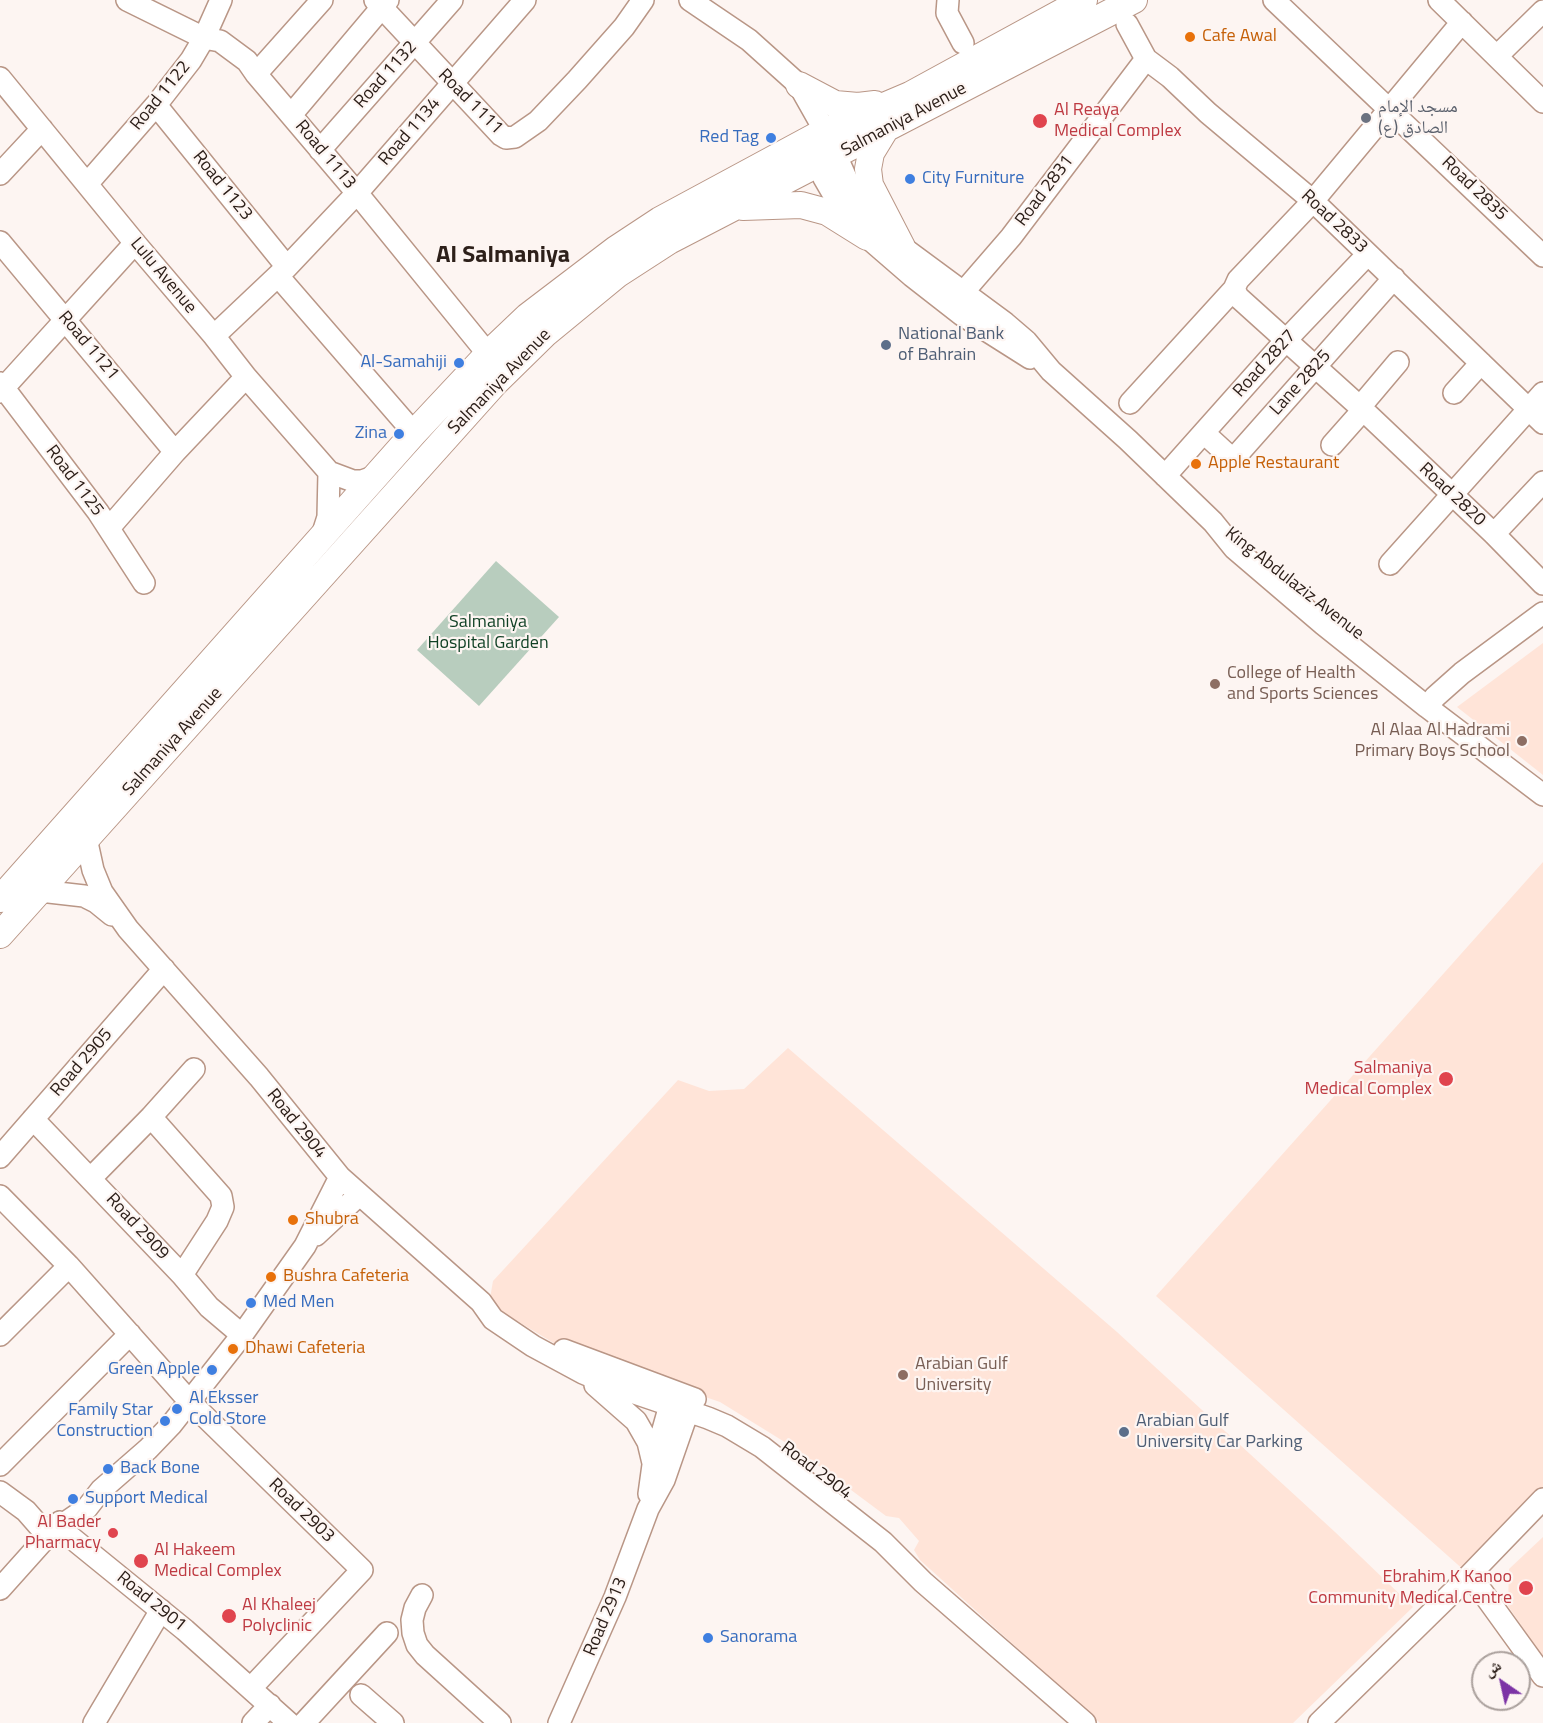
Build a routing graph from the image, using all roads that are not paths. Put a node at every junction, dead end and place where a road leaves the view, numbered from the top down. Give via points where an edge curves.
1 (221, 0) edge
2 (322, 0) edge
3 (452, 0) edge
4 (525, 0) edge
5 (643, 0) edge
6 (690, 0) edge
7 (948, 0) edge
8 (1084, 0) edge
9 (1274, 0) edge
10 (1439, 0) edge
11 (132, 1) edge
12 (381, 2) edge
13 (1543, 11) edge
14 (1130, 12) edge
15 (1462, 22) junction
16 (204, 38) junction
17 (963, 43) dead end
18 (414, 44) junction
19 (1497, 56) junction
20 (1146, 59) junction
21 (256, 74) junction
22 (0, 78) edge
23 (452, 84) junction
24 (799, 85) junction
25 (1540, 93) edge
26 (910, 95) junction
27 (156, 105) junction
28 (1389, 109) junction
29 (291, 114) junction
30 (42, 129) junction
31 (885, 130) junction
32 (825, 131) junction
33 (320, 150) junction
34 (826, 160) junction
35 (0, 174) edge
36 (87, 184) junction
37 (357, 193) junction
38 (1313, 201) junction
39 (731, 208) junction
40 (867, 237) junction
41 (0, 242) edge
42 (135, 243) junction
43 (902, 247) junction
44 (1368, 254) junction
45 (1543, 256) edge
46 (283, 272) junction
47 (1394, 278) junction
48 (1234, 289) junction
49 (962, 303) junction
50 (65, 318) junction
51 (214, 336) junction
52 (1287, 339) junction
53 (488, 354) junction
54 (1398, 362) dead end
55 (1481, 363) junction
56 (1316, 366) junction
57 (246, 377) junction
58 (1, 388) edge
59 (1454, 393) dead end
60 (1543, 393) edge
61 (1130, 403) dead end
62 (1361, 409) junction
63 (1536, 416) edge
64 (414, 433) junction
65 (1203, 433) junction
66 (1332, 445) dead end
67 (175, 452) junction
68 (329, 472) junction
69 (379, 475) junction
70 (1165, 476) junction
71 (1543, 482) edge
72 (1453, 496) junction
73 (109, 528) junction
74 (1494, 534) junction
75 (321, 538) junction
76 (1390, 564) dead end
77 (144, 583) dead end
78 (1543, 584) edge
79 (1543, 613) edge
80 (1431, 702) junction
81 (1543, 783) edge
82 (1543, 795) edge
83 (86, 838) junction
84 (40, 891) junction
85 (0, 898) edge
86 (128, 929) junction
87 (0, 935) edge
88 (164, 969) junction
89 (194, 1069) dead end
90 (151, 1117) junction
91 (33, 1119) junction
92 (0, 1157) edge
93 (340, 1177) junction
94 (91, 1178) junction
95 (359, 1195) junction
96 (0, 1196) edge
97 (305, 1246) junction
98 (69, 1266) junction
99 (182, 1275) junction
100 (481, 1302) junction
101 (130, 1334) junction
102 (0, 1335) edge
103 (242, 1335) junction
104 (584, 1374) junction
105 (682, 1401) junction
106 (190, 1402) junction
107 (0, 1465) edge
108 (653, 1465) junction
109 (0, 1492) edge
110 (1543, 1499) edge
111 (648, 1509) junction
112 (57, 1526) junction
113 (900, 1548) junction
114 (1470, 1575) junction
115 (0, 1589) edge
116 (423, 1595) dead end
117 (161, 1610) junction
118 (387, 1633) dead end
119 (1543, 1676) edge
120 (251, 1688) junction
121 (361, 1695) dead end
122 (270, 1705) junction
123 (94, 1723) edge
124 (253, 1723) edge
125 (290, 1723) edge
126 (304, 1723) edge
127 (393, 1723) edge
128 (500, 1723) edge
129 (560, 1723) edge
130 (1085, 1723) edge
131 (1096, 1723) edge
132 (1318, 1723) edge

1 - 16 street, Road 1122
2 - 21 street
3 - 18 street, Road 1132
4 - 23 street, Road 1134
5 - 23 street, Road 1111 via 578,80 538,121 515,137 501,135
6 - 24 street, King Abdulaziz Avenue via 749,40
7 - 17 street via 947,13
8 - 26 main road, Salmaniya Avenue
9 - 28 street, Road 2835
10 - 15 street
11 - 16 street, Road 1113
12 - 18 street, Road 1111
12 - 29 street
13 - 19 street
14 - 20 street, Road 2833
14 - 31 main road, Salmaniya Avenue
15 - 19 street
15 - 28 street
16 - 21 street, Road 1113 via 230,47
16 - 27 street, Road 1122
18 - 23 street, Road 1111
18 - 33 street, Road 1132
19 - 25 street
20 - 38 street, Road 2833
20 - 49 street, Road 2831 via 1011,237 991,276
21 - 29 street, Road 1113
22 - 30 street, Lulu Avenue
23 - 37 street, Road 1134
24 - 26 main road via 835,104 858,106
24 - 32 street, King Abdulaziz Avenue
26 - 32 main road, Salmaniya Avenue
27 - 36 street, Road 1122
27 - 46 street, Road 1123
28 - 38 street
28 - 45 street, Road 2835
29 - 33 street, Road 1113
30 - 35 street
30 - 36 street, Lulu Avenue
31 - 34 main road, Salmaniya Avenue
31 - 43 main road via 871,153 870,185
32 - 34 street, King Abdulaziz Avenue
32 - 53 main road, Salmaniya Avenue via 660,220 616,249 528,316
33 - 37 street, Road 1113
34 - 39 main road, Salmaniya Avenue
34 - 40 street, King Abdulaziz Avenue via 835,197
34 - 43 street, King Abdulaziz Avenue
36 - 42 street, Lulu Avenue
37 - 46 street, Road 1134
37 - 53 street, Road 1113
38 - 44 street, Road 2833
38 - 48 street via 1238,280
39 - 40 main road via 801,205 827,212
39 - 83 main road, Salmaniya Avenue via 618,274 521,356
40 - 49 street, King Abdulaziz Avenue via 912,276
41 - 50 street, Road 1121
42 - 50 street
42 - 51 street, Lulu Avenue
43 - 49 street, King Abdulaziz Avenue
44 - 47 street, Road 2833
44 - 52 street, Road 2827
46 - 51 street, Road 1134
46 - 64 street, Road 1123
47 - 55 street, Road 2833
47 - 56 street, Lane 2825
48 - 52 street, Road 2820 via 1238,297
48 - 61 street
49 - 70 street, King Abdulaziz Avenue via 1026,341 1051,371
50 - 58 street
50 - 67 street, Road 1121
51 - 57 street, Lulu Avenue
52 - 56 street, Road 2820
52 - 65 street, Road 2827
53 - 64 main road, Salmaniya Avenue
54 - 62 street
55 - 59 street
55 - 63 street, Road 2833
56 - 62 street, Road 2820
56 - 65 street, Lane 2825 via 1237,455 1228,455
57 - 67 street
57 - 68 street, Lulu Avenue
58 - 73 street, Road 1125
60 - 63 street
62 - 66 street
62 - 72 street, Road 2820
63 - 72 street
64 - 69 main road, Salmaniya Avenue
65 - 70 street, Road 2827
67 - 73 street
68 - 69 street via 362,481
68 - 75 street via 328,517
69 - 75 main road, Salmaniya Avenue
70 - 80 street, King Abdulaziz Avenue via 1228,542 1323,624
71 - 74 street
72 - 74 street, Road 2820
72 - 76 street
73 - 77 street, Road 1125
74 - 78 street, Road 2820
75 - 85 main road, Salmaniya Avenue
79 - 80 street
80 - 81 street, King Abdulaziz Avenue
80 - 82 street, King Abdulaziz Avenue
83 - 84 main road, Salmaniya Avenue
83 - 86 street, Road 2904 via 102,892
84 - 86 street, Road 2904 via 84,896
84 - 87 main road, Salmaniya Avenue
86 - 88 street, Road 2904
88 - 91 street, Road 2905
88 - 93 street, Road 2904
89 - 90 street
90 - 94 street
90 - 99 street via 221,1196 223,1207 218,1221
91 - 92 street, Road 2905
91 - 94 street, Road 2909
93 - 95 street, Road 2904
93 - 97 street
94 - 99 street, Road 2909
95 - 97 street
95 - 100 street, Road 2904
96 - 98 street, Road 2903
97 - 103 street
98 - 101 street, Road 2903
98 - 102 street
99 - 103 street, Road 2909 via 208,1307
100 - 104 street, Road 2904 via 493,1318 519,1337
100 - 105 street, Road 2904 via 544,1342
101 - 106 street, Road 2903
101 - 107 street
103 - 106 street
104 - 105 street, Road 2904
104 - 108 street via 636,1421 648,1442
105 - 108 street, Road 2913
105 - 111 street, Road 2913 via 664,1480
105 - 113 street, Road 2904 via 749,1425 782,1445 890,1528
106 - 112 street via 87,1508
106 - 120 street, Road 2903 via 362,1570
108 - 111 street, Road 2913
109 - 112 street, Road 2901 via 40,1527
110 - 114 street
111 - 129 street, Road 2913
112 - 115 street
112 - 117 street, Road 2901
113 - 130 street, Road 2904 via 923,1582
113 - 131 street, Road 2904
114 - 119 street
114 - 132 street
116 - 128 street via 412,1620 417,1645
117 - 120 street, Road 2901
117 - 123 street
118 - 126 street
120 - 122 street, Road 2901
121 - 127 street
122 - 124 street
122 - 125 street, Road 2901

